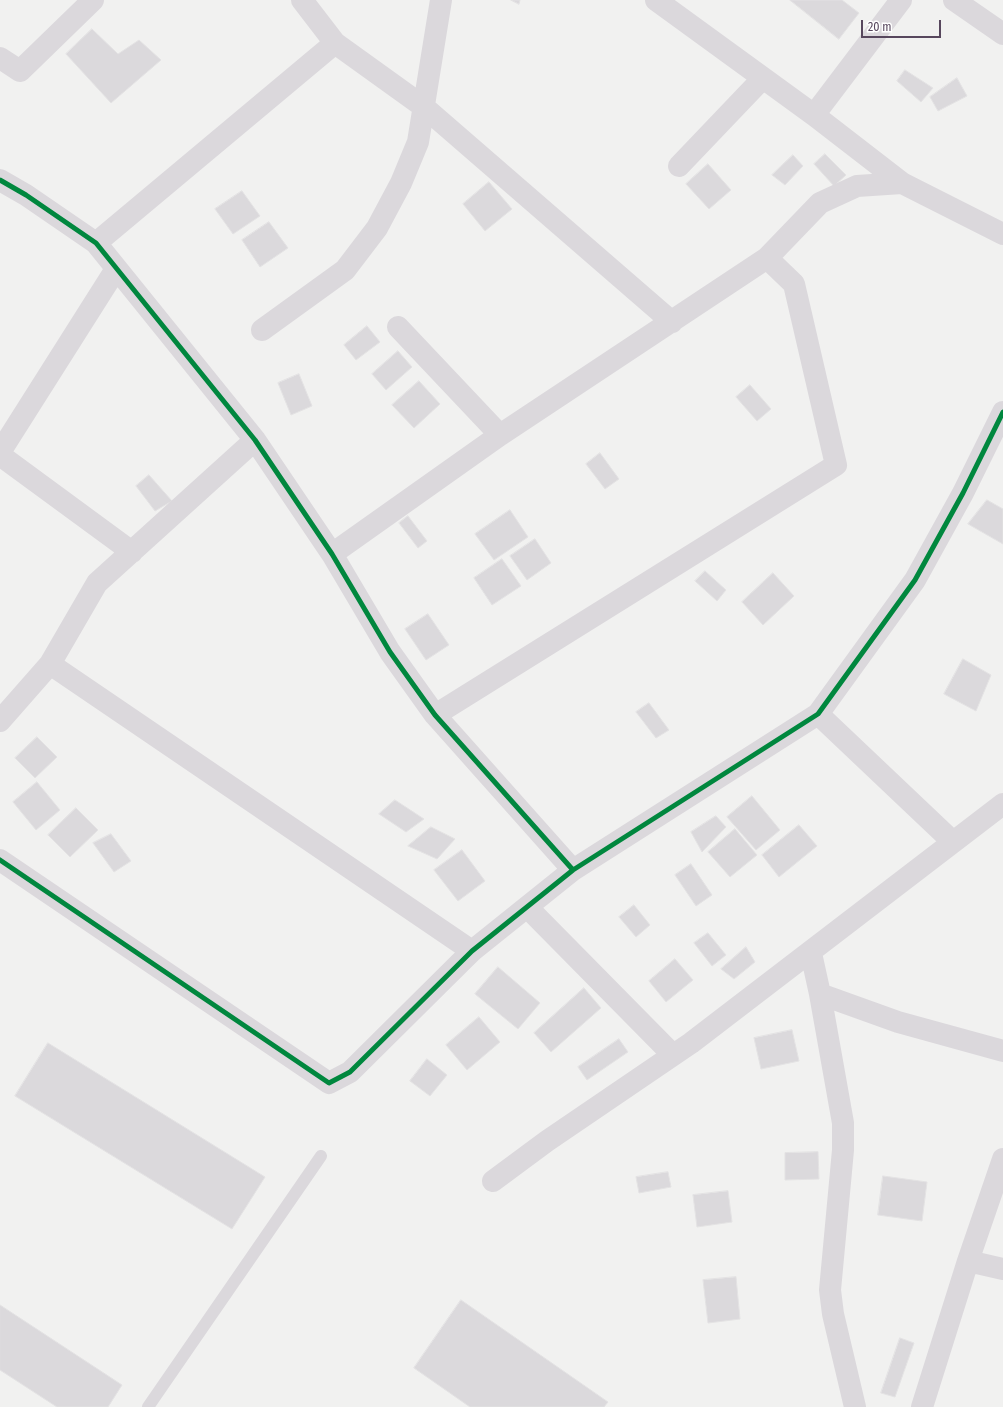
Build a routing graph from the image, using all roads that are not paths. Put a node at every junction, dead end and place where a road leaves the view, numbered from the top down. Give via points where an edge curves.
1 (93, 0) edge
2 (302, 0) edge
3 (441, 0) edge
4 (656, 0) edge
5 (901, 0) edge
6 (954, 0) edge
7 (1003, 34) edge
8 (334, 43) junction
9 (0, 58) edge
10 (763, 78) junction
11 (424, 108) junction
12 (814, 115) junction
13 (680, 166) dead end
14 (0, 180) edge
15 (902, 182) junction
16 (1003, 234) edge
17 (96, 243) junction
18 (767, 258) junction
19 (116, 269) junction
20 (672, 322) junction
21 (398, 327) dead end
22 (262, 330) dead end
23 (1003, 412) edge
24 (500, 435) junction
25 (255, 440) junction
26 (0, 454) edge
27 (132, 552) junction
28 (332, 554) junction
29 (50, 664) junction
30 (818, 714) junction
31 (435, 715) junction
32 (0, 721) edge
33 (1003, 804) edge
34 (953, 842) junction
35 (0, 860) edge
36 (573, 870) junction
37 (526, 907) junction
38 (472, 951) junction
39 (811, 952) junction
40 (820, 994) junction
41 (1003, 1051) edge
42 (673, 1055) junction
43 (322, 1156) dead end
44 (1003, 1159) edge
45 (493, 1181) dead end
46 (968, 1261) junction
47 (1003, 1269) edge
48 (148, 1407) edge
49 (855, 1407) edge
50 (922, 1407) edge

1 - 9 street via 20,71
2 - 8 street
3 - 11 street
4 - 10 street
5 - 12 street
6 - 7 street
8 - 11 street
8 - 17 street
10 - 12 street
10 - 13 street
11 - 20 street
11 - 22 street via 418,142 401,183 377,228 345,270
12 - 15 street
14 - 17 street
15 - 16 street
15 - 18 street via 857,186 820,203
17 - 19 street
18 - 20 street
18 - 31 street via 794,284 836,465
19 - 25 street
19 - 26 street
20 - 24 street
21 - 24 street
23 - 30 street via 963,493 915,580
24 - 28 street
25 - 27 street
25 - 28 street
26 - 27 street
27 - 29 street via 97,583
28 - 31 street via 390,652
29 - 32 street
29 - 38 street
30 - 34 street
30 - 36 street
31 - 36 street
33 - 34 street
34 - 39 street
35 - 38 street via 329,1083 350,1072
36 - 37 street
37 - 38 street
37 - 42 street
39 - 40 street
39 - 42 street
40 - 41 street via 898,1022
40 - 49 street via 843,1123 843,1150 830,1290 833,1314
42 - 45 street via 546,1141
43 - 48 lane
44 - 46 street
46 - 47 street
46 - 50 street

